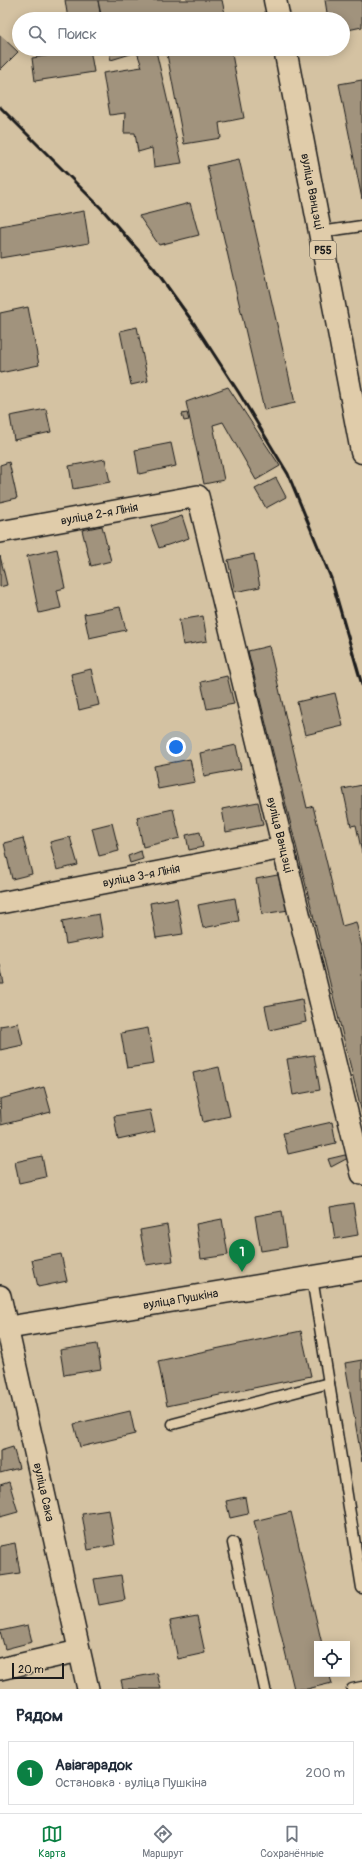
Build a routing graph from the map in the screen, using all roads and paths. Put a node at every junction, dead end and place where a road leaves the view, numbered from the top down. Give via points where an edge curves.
1 (275, 0) edge
2 (278, 12) edge
3 (286, 56) edge
4 (362, 226) edge
5 (320, 232) junction
6 (362, 452) edge
7 (198, 496) joint
8 (0, 532) edge
9 (283, 848) junction
10 (0, 903) edge
11 (362, 1174) edge
12 (362, 1269) edge
13 (312, 1278) junction
14 (0, 1296) edge
15 (4, 1328) edge
16 (329, 1383) junction
17 (173, 1424) dead end
18 (233, 1543) dead end
19 (361, 1575) edge
20 (362, 1588) edge
21 (80, 1651) junction
22 (0, 1669) edge
23 (362, 1687) edge
24 (88, 1689) edge
25 (265, 1689) edge
26 (352, 1689) edge

1 - 2 main road
3 - 5 main road, вуліца Ванцэці / Р55
4 - 5 lane
5 - 6 main road, вуліца Ванцэці / Р55
7 - 8 street, вуліца 2-я Лінія
7 - 9 street, вуліца Ванцэці
9 - 10 street, вуліца 3-я Лінія
9 - 11 street, вуліца Ванцэці
12 - 13 main road, вуліца Пушкіна
13 - 15 main road, вуліца Пушкіна
13 - 16 lane
14 - 15 street, вуліца Сака
15 - 21 street, вуліца Сака
16 - 17 lane
16 - 19 lane
18 - 25 lane
19 - 20 lane
21 - 22 street
21 - 24 street, вуліца Сака
23 - 26 lane

